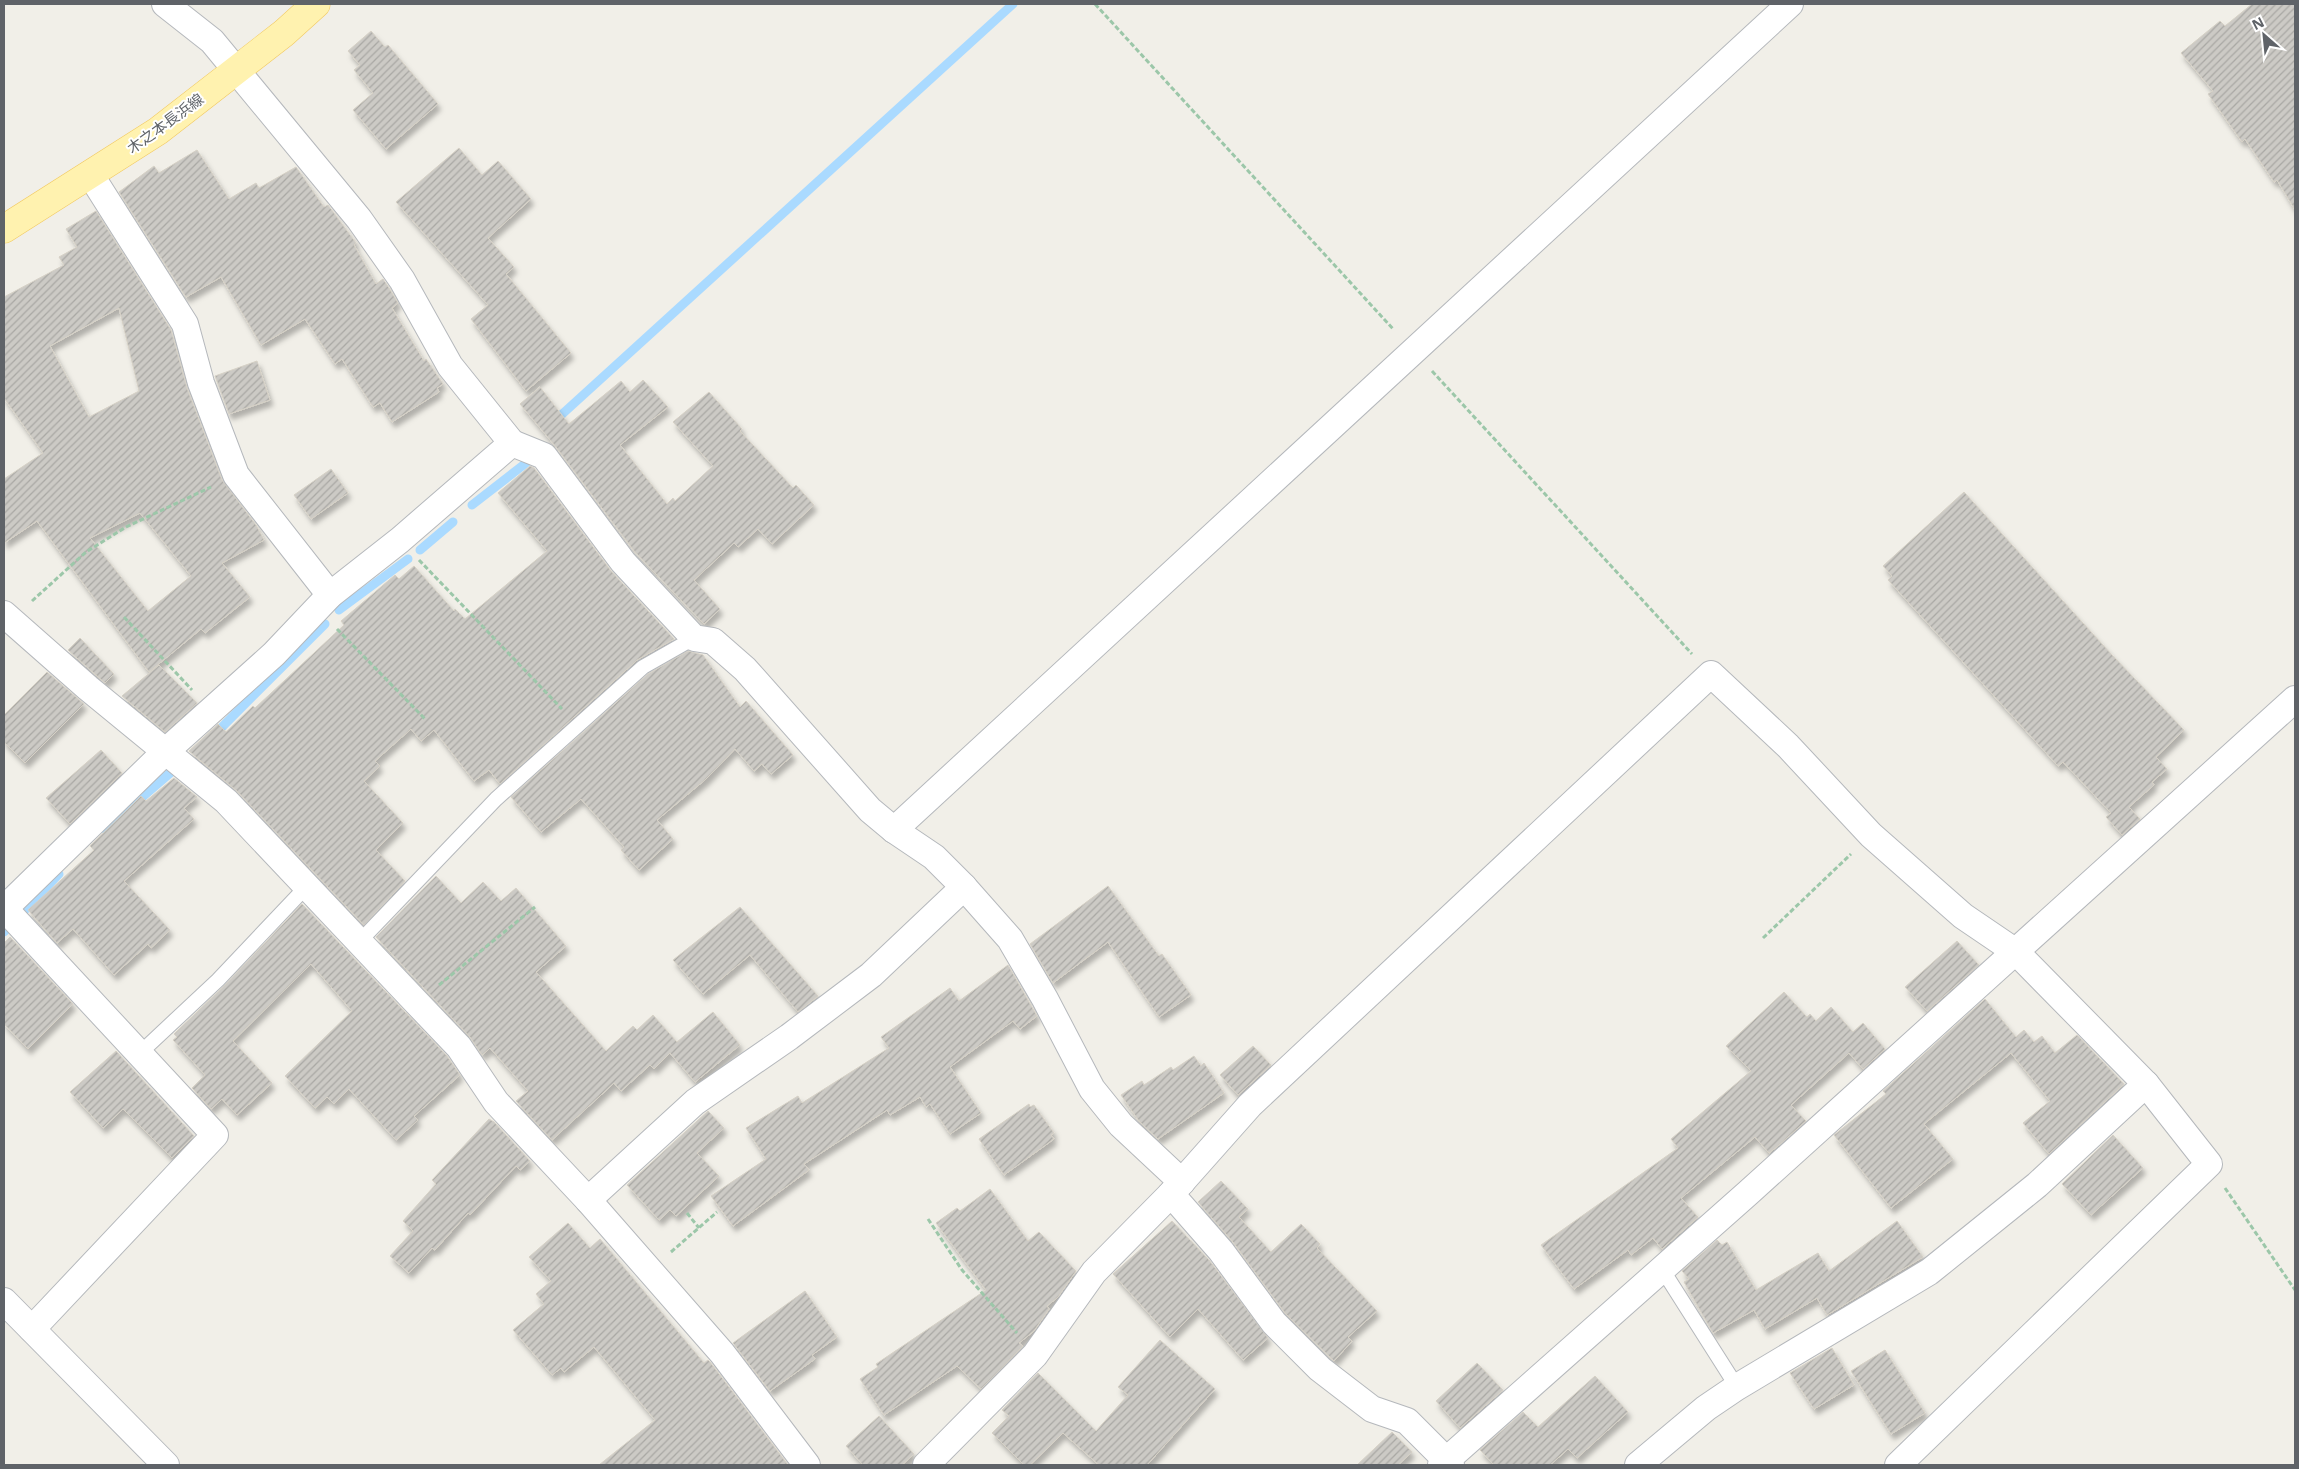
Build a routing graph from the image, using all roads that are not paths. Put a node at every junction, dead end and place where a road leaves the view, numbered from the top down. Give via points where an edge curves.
1 (165, 4) edge
2 (316, 4) edge
3 (1790, 4) edge
4 (237, 70) junction
5 (90, 174) junction
6 (4, 229) edge
7 (512, 444) junction
8 (324, 602) junction
9 (7, 617) edge
10 (694, 638) junction
11 (2295, 699) edge
12 (166, 751) junction
13 (894, 830) junction
14 (307, 886) junction
15 (964, 887) junction
16 (9, 914) edge
17 (359, 942) junction
18 (2016, 952) junction
19 (139, 1054) junction
20 (2146, 1084) junction
21 (1176, 1188) junction
22 (588, 1200) junction
23 (1662, 1269) junction
24 (4, 1301) edge
25 (32, 1329) junction
26 (1737, 1387) junction
27 (1446, 1464) edge
28 (166, 1465) edge
29 (807, 1465) edge
30 (926, 1465) edge
31 (1638, 1465) edge
32 (1898, 1465) edge

1 - 4 street via 212,41
2 - 4 main road, 木之本長浜線
3 - 13 street
4 - 5 main road, 木之本長浜線 via 158,132
4 - 7 street via 359,219 402,280 450,366
5 - 6 main road, 木之本長浜線
5 - 8 street via 185,324 202,383 236,475
7 - 8 street
7 - 10 street via 544,456 623,562
8 - 12 street via 274,654
9 - 12 street
10 - 13 street via 713,641 744,669 870,810
10 - 17 lane via 643,667 496,799
11 - 18 street
12 - 14 street via 226,801
12 - 16 street
13 - 15 street via 934,857
14 - 17 street
14 - 19 lane via 218,980
15 - 21 street via 1010,939 1092,1089
15 - 22 street via 871,975 695,1102
16 - 19 street
17 - 22 street via 459,1047 496,1102
18 - 20 street
18 - 21 street via 1963,916 1871,835 1788,746 1711,674 1250,1105
18 - 23 street
19 - 25 street via 215,1134
20 - 26 street via 2037,1185 1928,1272
20 - 32 street via 2208,1164
21 - 27 street via 1274,1323 1320,1369 1372,1409 1407,1421
21 - 30 street via 1094,1272 1035,1355
22 - 29 street via 722,1353
23 - 26 lane
23 - 27 street
24 - 25 street
25 - 28 street
26 - 31 street via 1706,1408

